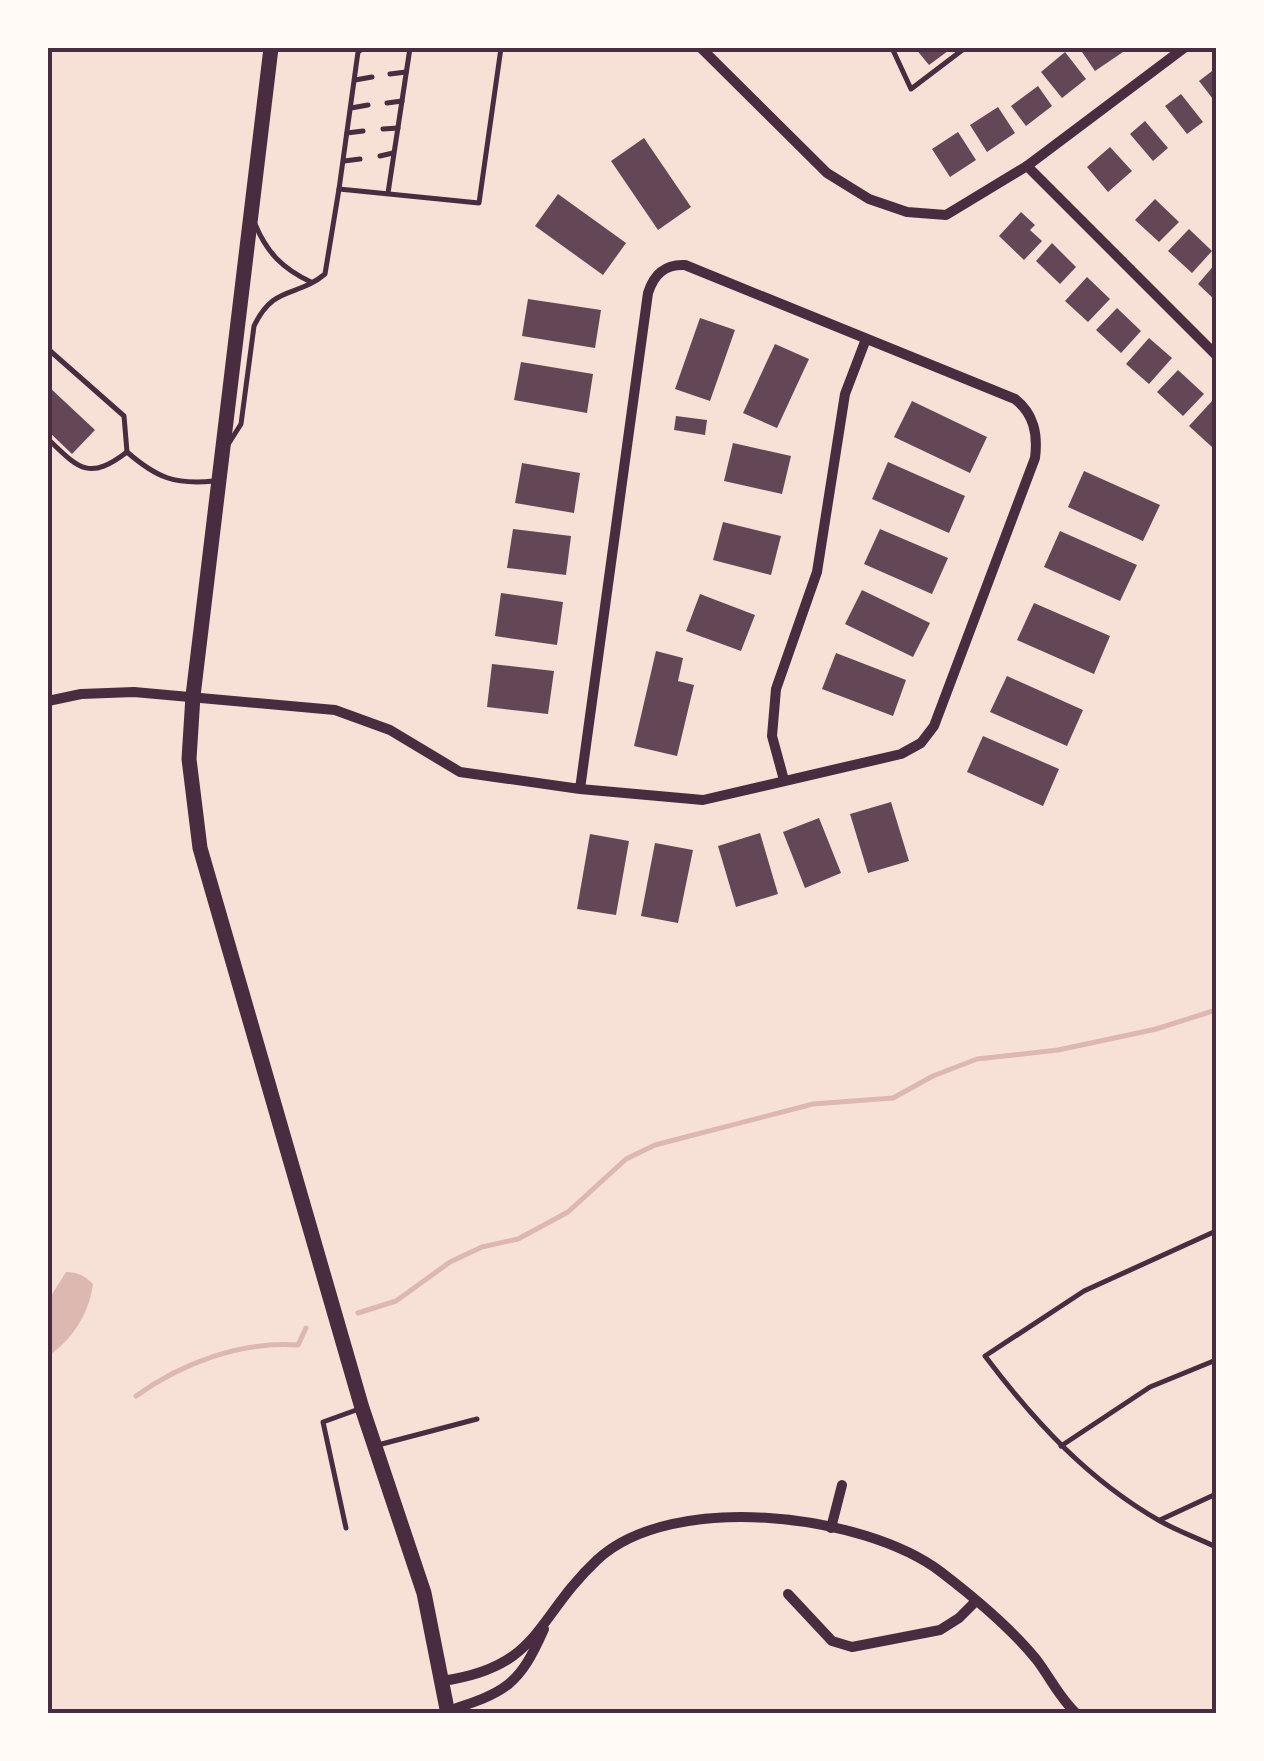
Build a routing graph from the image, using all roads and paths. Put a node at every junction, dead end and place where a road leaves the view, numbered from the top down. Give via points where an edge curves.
1 (271, 48) edge
2 (364, 48) edge
3 (410, 48) edge
4 (501, 48) edge
5 (702, 48) edge
6 (892, 48) edge
7 (965, 48) edge
8 (1184, 48) edge
9 (406, 72) junction
10 (390, 74) dead end
11 (372, 78) dead end
12 (354, 80) junction
13 (402, 101) junction
14 (387, 103) dead end
15 (368, 105) dead end
16 (351, 108) junction
17 (398, 128) junction
18 (383, 129) dead end
19 (363, 131) dead end
20 (347, 132) junction
21 (393, 154) junction
22 (380, 156) dead end
23 (360, 159) dead end
24 (344, 161) junction
25 (1028, 166) junction
26 (339, 189) junction
27 (388, 193) junction
28 (251, 213) junction
29 (314, 284) junction
30 (866, 339) junction
31 (48, 349) edge
32 (1216, 355) edge
33 (48, 439) edge
34 (128, 452) junction
35 (220, 456) junction
36 (217, 481) junction
37 (192, 696) junction
38 (48, 701) edge
39 (784, 780) junction
40 (580, 790) junction
41 (1216, 1231) edge
42 (1216, 1360) edge
43 (362, 1408) junction
44 (477, 1419) dead end
45 (375, 1446) junction
46 (1061, 1446) junction
47 (842, 1485) dead end
48 (1216, 1494) edge
49 (1160, 1521) junction
50 (346, 1528) dead end
51 (831, 1528) junction
52 (1216, 1547) edge
53 (788, 1594) dead end
54 (976, 1601) junction
55 (547, 1624) junction
56 (442, 1681) junction
57 (448, 1712) edge
58 (1077, 1714) edge

1 - 28 main road
2 - 12 lane
3 - 9 lane
4 - 27 lane via 479,203
5 - 25 street via 827,173 869,199 907,212 946,214
6 - 7 lane via 912,89
8 - 25 street
9 - 10 lane
9 - 13 lane
11 - 12 lane
12 - 16 lane
13 - 14 lane
13 - 17 lane
15 - 16 lane
16 - 20 lane
17 - 18 lane
17 - 21 lane
19 - 20 lane
20 - 24 lane
21 - 22 lane
21 - 27 lane
23 - 24 lane
24 - 26 lane
25 - 32 street
26 - 27 lane
26 - 29 lane via 324,274
28 - 29 lane via 280,264
28 - 35 main road
29 - 35 lane via 282,292 260,314 241,424
30 - 39 street via 845,394 817,572 776,688 772,736
30 - 39 street via 1014,399 1035,429 1035,458 928,736 902,754
30 - 40 street via 685,266 656,275 648,293
31 - 34 lane via 124,416
33 - 34 lane via 88,471
34 - 36 lane via 152,474 188,484
35 - 36 main road
36 - 37 main road
37 - 38 street via 98,693
37 - 40 street via 335,710 390,730 460,772
37 - 43 main road via 189,759 200,848
39 - 40 street via 703,800
41 - 46 lane via 1084,1291 986,1356
42 - 46 lane via 1150,1387
43 - 45 main road
43 - 50 lane via 323,1422
44 - 45 lane
45 - 56 main road via 424,1593
46 - 49 lane
47 - 51 street
48 - 49 lane
49 - 52 lane
51 - 54 street via 904,1549
51 - 55 street via 746,1516 653,1528 602,1556
53 - 54 street via 832,1641 852,1647 940,1630
54 - 58 street via 1023,1644
55 - 56 street via 500,1666
55 - 57 street via 514,1682
56 - 57 main road

